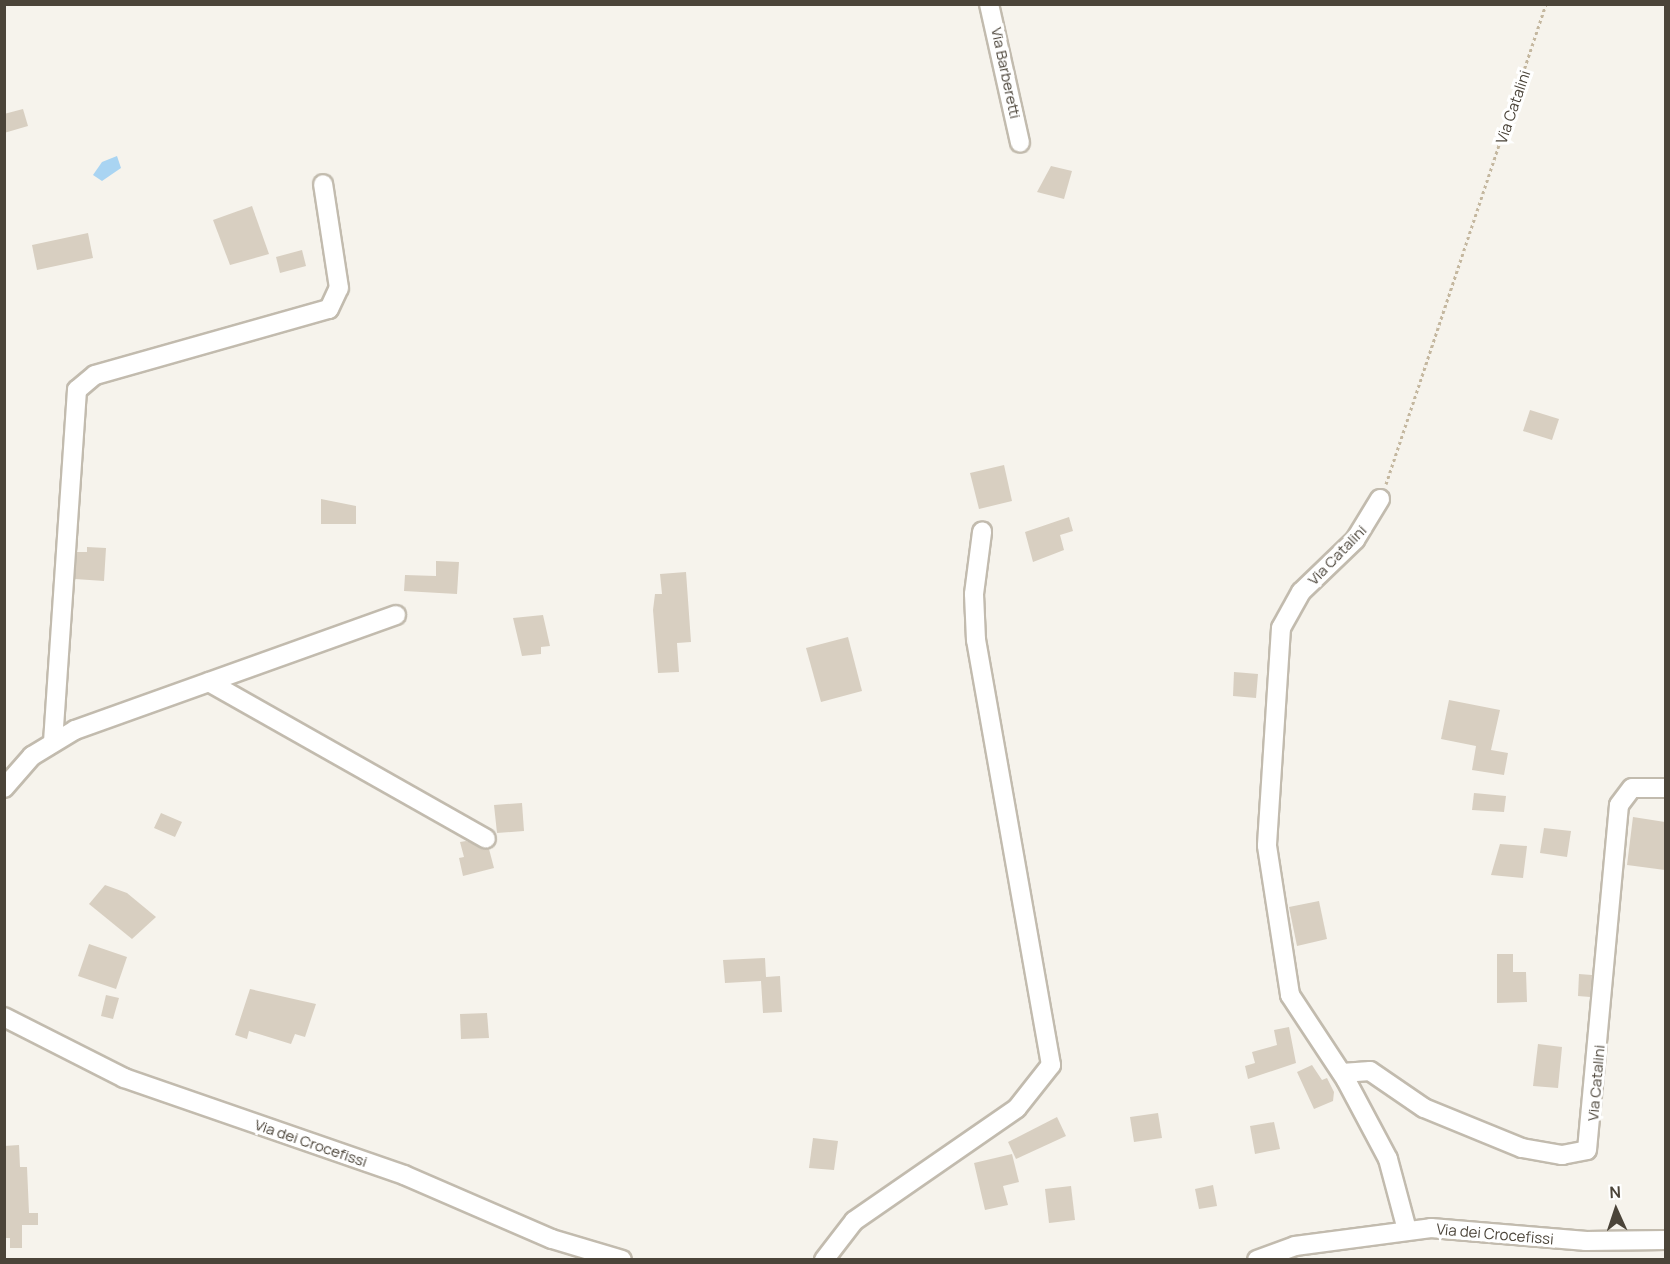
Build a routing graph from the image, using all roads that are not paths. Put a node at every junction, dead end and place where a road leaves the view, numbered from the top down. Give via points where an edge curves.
1 (989, 4) edge
2 (1020, 142) dead end
3 (323, 184) dead end
4 (1380, 500) road end
5 (982, 532) dead end
6 (396, 615) dead end
7 (209, 682) junction
8 (53, 742) junction
9 (4, 788) edge
10 (1665, 788) edge
11 (486, 839) dead end
12 (4, 1017) edge
13 (1342, 1073) junction
14 (1407, 1230) junction
15 (1665, 1240) edge
16 (622, 1260) edge
17 (824, 1260) edge
18 (1257, 1260) edge

1 - 2 street, Via Barberetti
3 - 8 street via 339,288 329,309 95,375 77,390
4 - 13 street, Via Catalini via 1355,540 1297,598 1281,628 1276,658 1266,836 1277,938 1297,1011
5 - 17 street via 974,594 976,640 1051,1065 1038,1088 1017,1108 859,1217
6 - 7 street
7 - 8 street
7 - 11 street
8 - 9 street via 27,761
10 - 13 street, Via Catalini via 1632,788 1619,805 1587,1149 1562,1155 1522,1148 1424,1108 1373,1073
12 - 16 street, Via dei Crocefissi via 124,1078 404,1175 552,1239
13 - 14 street, Via Catalini via 1391,1166
14 - 15 street, Via dei Crocefissi via 1471,1229 1597,1242
14 - 18 street, Via dei Crocefissi via 1295,1246

